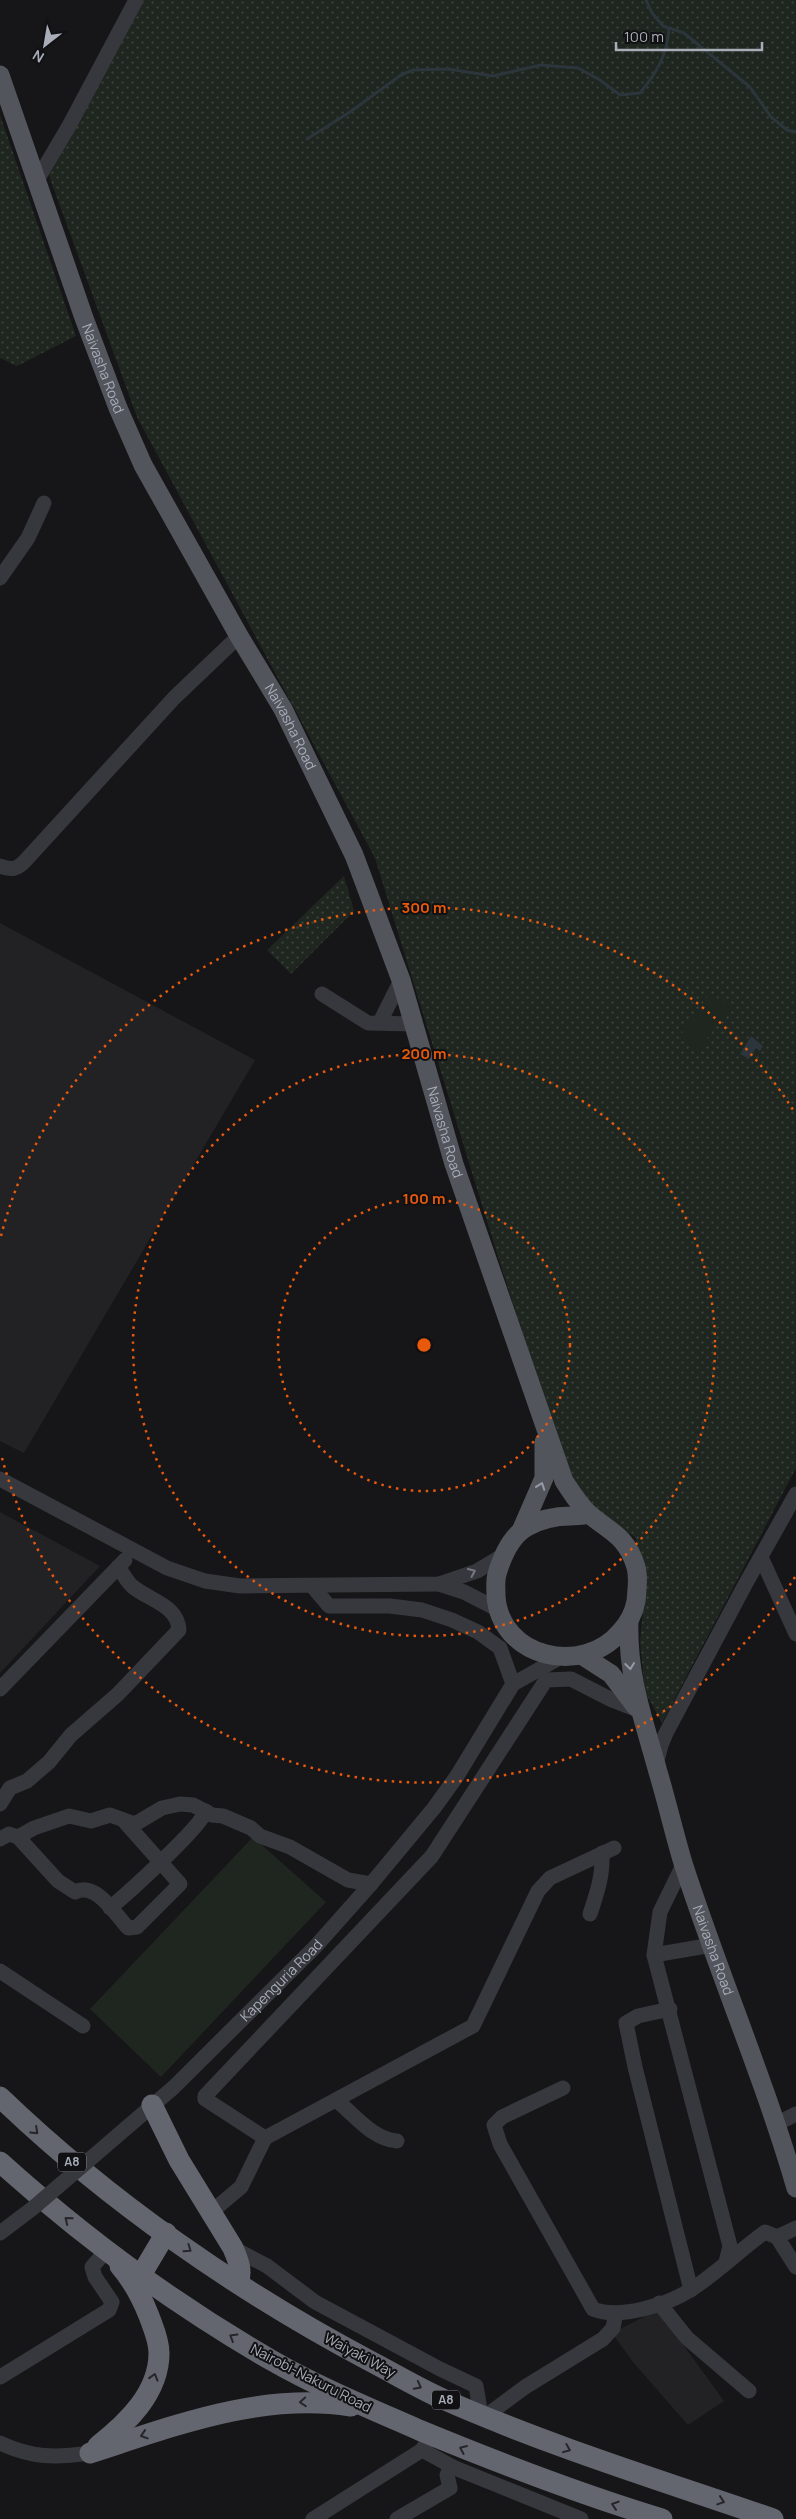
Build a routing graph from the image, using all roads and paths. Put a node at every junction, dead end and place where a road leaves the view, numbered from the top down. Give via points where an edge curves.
1 (136, 0) edge
2 (0, 75) edge
3 (37, 180) junction
4 (44, 503) dead end
5 (0, 578) edge
6 (239, 636) junction
7 (0, 866) edge
8 (401, 980) junction
9 (322, 994) dead end
10 (380, 1022) junction
11 (414, 1024) junction
12 (535, 1398) junction
13 (0, 1479) edge
14 (796, 1494) edge
15 (589, 1514) junction
16 (521, 1531) junction
17 (133, 1551) junction
18 (502, 1556) junction
19 (761, 1557) junction
20 (118, 1567) junction
21 (440, 1584) junction
22 (313, 1587) junction
23 (497, 1609) junction
24 (629, 1622) junction
25 (507, 1631) junction
26 (796, 1634) edge
27 (583, 1656) junction
28 (561, 1657) junction
29 (513, 1684) junction
30 (0, 1689) edge
31 (640, 1714) junction
32 (656, 1765) junction
33 (0, 1804) edge
34 (434, 1808) junction
35 (206, 1810) junction
36 (125, 1822) junction
37 (454, 1822) junction
38 (18, 1837) junction
39 (0, 1839) edge
40 (159, 1861) junction
41 (684, 1863) junction
42 (371, 1884) junction
43 (110, 1908) junction
44 (590, 1914) dead end
45 (712, 1945) junction
46 (654, 1956) junction
47 (0, 1971) edge
48 (670, 2009) junction
49 (82, 2026) dead end
50 (563, 2088) dead end
51 (0, 2098) edge
52 (336, 2100) junction
53 (152, 2105) junction
54 (796, 2114) edge
55 (776, 2124) junction
56 (264, 2138) junction
57 (397, 2141) dead end
58 (0, 2162) edge
59 (795, 2180) edge
60 (210, 2213) junction
61 (14, 2224) junction
62 (796, 2228) edge
63 (0, 2233) edge
64 (166, 2233) junction
65 (777, 2237) junction
66 (0, 2240) edge
67 (233, 2248) junction
68 (106, 2251) junction
69 (726, 2262) junction
70 (796, 2267) edge
71 (140, 2275) junction
72 (238, 2283) junction
73 (691, 2290) junction
74 (660, 2303) junction
75 (616, 2313) junction
76 (0, 2377) edge
77 (749, 2391) dead end
78 (369, 2408) junction
79 (483, 2416) junction
80 (427, 2442) junction
81 (0, 2443) edge
82 (90, 2453) junction
83 (451, 2466) junction
84 (313, 2519) edge
85 (397, 2519) edge
86 (581, 2519) edge
87 (662, 2519) edge
88 (773, 2519) edge

1 - 3 street
2 - 3 main road, Naivasha Road
3 - 6 main road, Naivasha Road via 84,318 143,465
4 - 5 street via 28,538
6 - 7 street via 174,698 19,867 10,870
6 - 8 main road, Naivasha Road via 283,709 332,807 354,854
8 - 10 street
8 - 11 main road, Naivasha Road
9 - 10 street via 368,1023
10 - 11 street
11 - 12 main road, Naivasha Road via 454,1164
12 - 15 main road, Naivasha Road via 564,1481
16 -> 12 main road, Naivasha Road via 544,1478 546,1460
13 - 17 street
14 - 19 street
15 - 16 main road via 546,1518
15 - 24 main road via 616,1532 636,1566 635,1609
16 - 18 main road
17 - 20 street
17 - 22 street via 205,1581 240,1586
21 -> 18 street via 476,1571
18 - 23 main road via 495,1580
19 - 26 street
19 - 32 street via 666,1733
20 - 30 street
20 - 33 street via 131,1585 171,1611 179,1630 118,1694 71,1735 43,1768 27,1781 10,1788
21 - 22 street
21 - 23 street
22 - 29 street via 328,1606 390,1606 422,1610 478,1632 500,1648
23 - 25 main road
24 - 27 main road via 613,1642
24 -> 31 main road via 630,1663
25 - 28 main road via 525,1644 550,1656
25 - 29 street via 513,1654
27 - 28 main road
27 - 31 main road via 611,1674
28 - 29 street, Kapenguria Road
29 - 34 street, Kapenguria Road
31 - 32 main road, Naivasha Road
31 - 37 street via 571,1679 546,1680
32 - 41 main road, Naivasha Road
34 - 37 street
34 - 42 street, Kapenguria Road
35 - 36 street via 180,1804 162,1808 134,1824
35 - 40 street via 186,1836
35 - 42 street via 290,1847 348,1880
36 - 38 street via 110,1815 91,1821 69,1816
36 - 40 street
37 - 56 street via 432,1856 205,2096
38 - 39 street via 9,1834
38 - 43 street via 58,1881 75,1892 83,1888 90,1890
40 - 43 street
40 - 43 street via 180,1884 137,1927 128,1928
41 - 45 main road, Naivasha Road
41 - 46 street via 660,1912
42 - 53 street, Kapenguria Road via 264,2000
44 - 52 street via 608,1850 550,1878 538,1891 473,2026
45 - 46 street
45 - 55 main road, Naivasha Road
46 - 48 street
47 - 49 street
48 - 69 street via 730,2246
48 - 73 street via 638,2016 626,2023 634,2067
50 - 75 street via 502,2117 494,2128 589,2305 596,2310
51 -> 64 highway, Waiyaki Way / A8 via 56,2150
52 - 56 street
52 - 57 street via 373,2132 386,2140
53 - 60 highway
53 - 61 street, Kapenguria Road, bridge
54 - 55 street
55 - 59 main road, Naivasha Road
56 - 60 street via 241,2187
68 -> 58 highway, Nairobi-Nakuru Road
60 - 67 highway
61 - 63 street, Kapenguria Road
61 - 66 street
62 - 65 street
64 - 71 highway
64 -> 72 highway, Waiyaki Way / A8
65 - 69 street via 765,2232
65 - 70 street
67 - 72 highway via 240,2264
67 - 79 street via 266,2266 315,2302 476,2386
68 - 71 highway, Nairobi-Nakuru Road
68 - 76 street via 92,2267 112,2302 109,2310
82 -> 68 highway via 129,2420 138,2408 150,2389 159,2352 155,2333 134,2286
69 - 73 street
78 -> 71 highway, Nairobi-Nakuru Road via 272,2360 191,2311
72 -> 79 highway, Waiyaki Way / A8 via 339,2344 443,2399
73 - 74 street
74 - 75 street
74 - 77 street via 687,2338
75 - 79 street via 613,2328 603,2339
78 - 80 highway, Nairobi-Nakuru Road
78 -> 82 highway via 308,2402 228,2411
79 -> 88 highway, Waiyaki Way / A8 via 583,2456
80 - 83 street
80 - 84 street
87 -> 80 highway, Nairobi-Nakuru Road
81 - 82 street via 37,2456
83 - 85 street via 446,2475 450,2488
83 - 86 street

